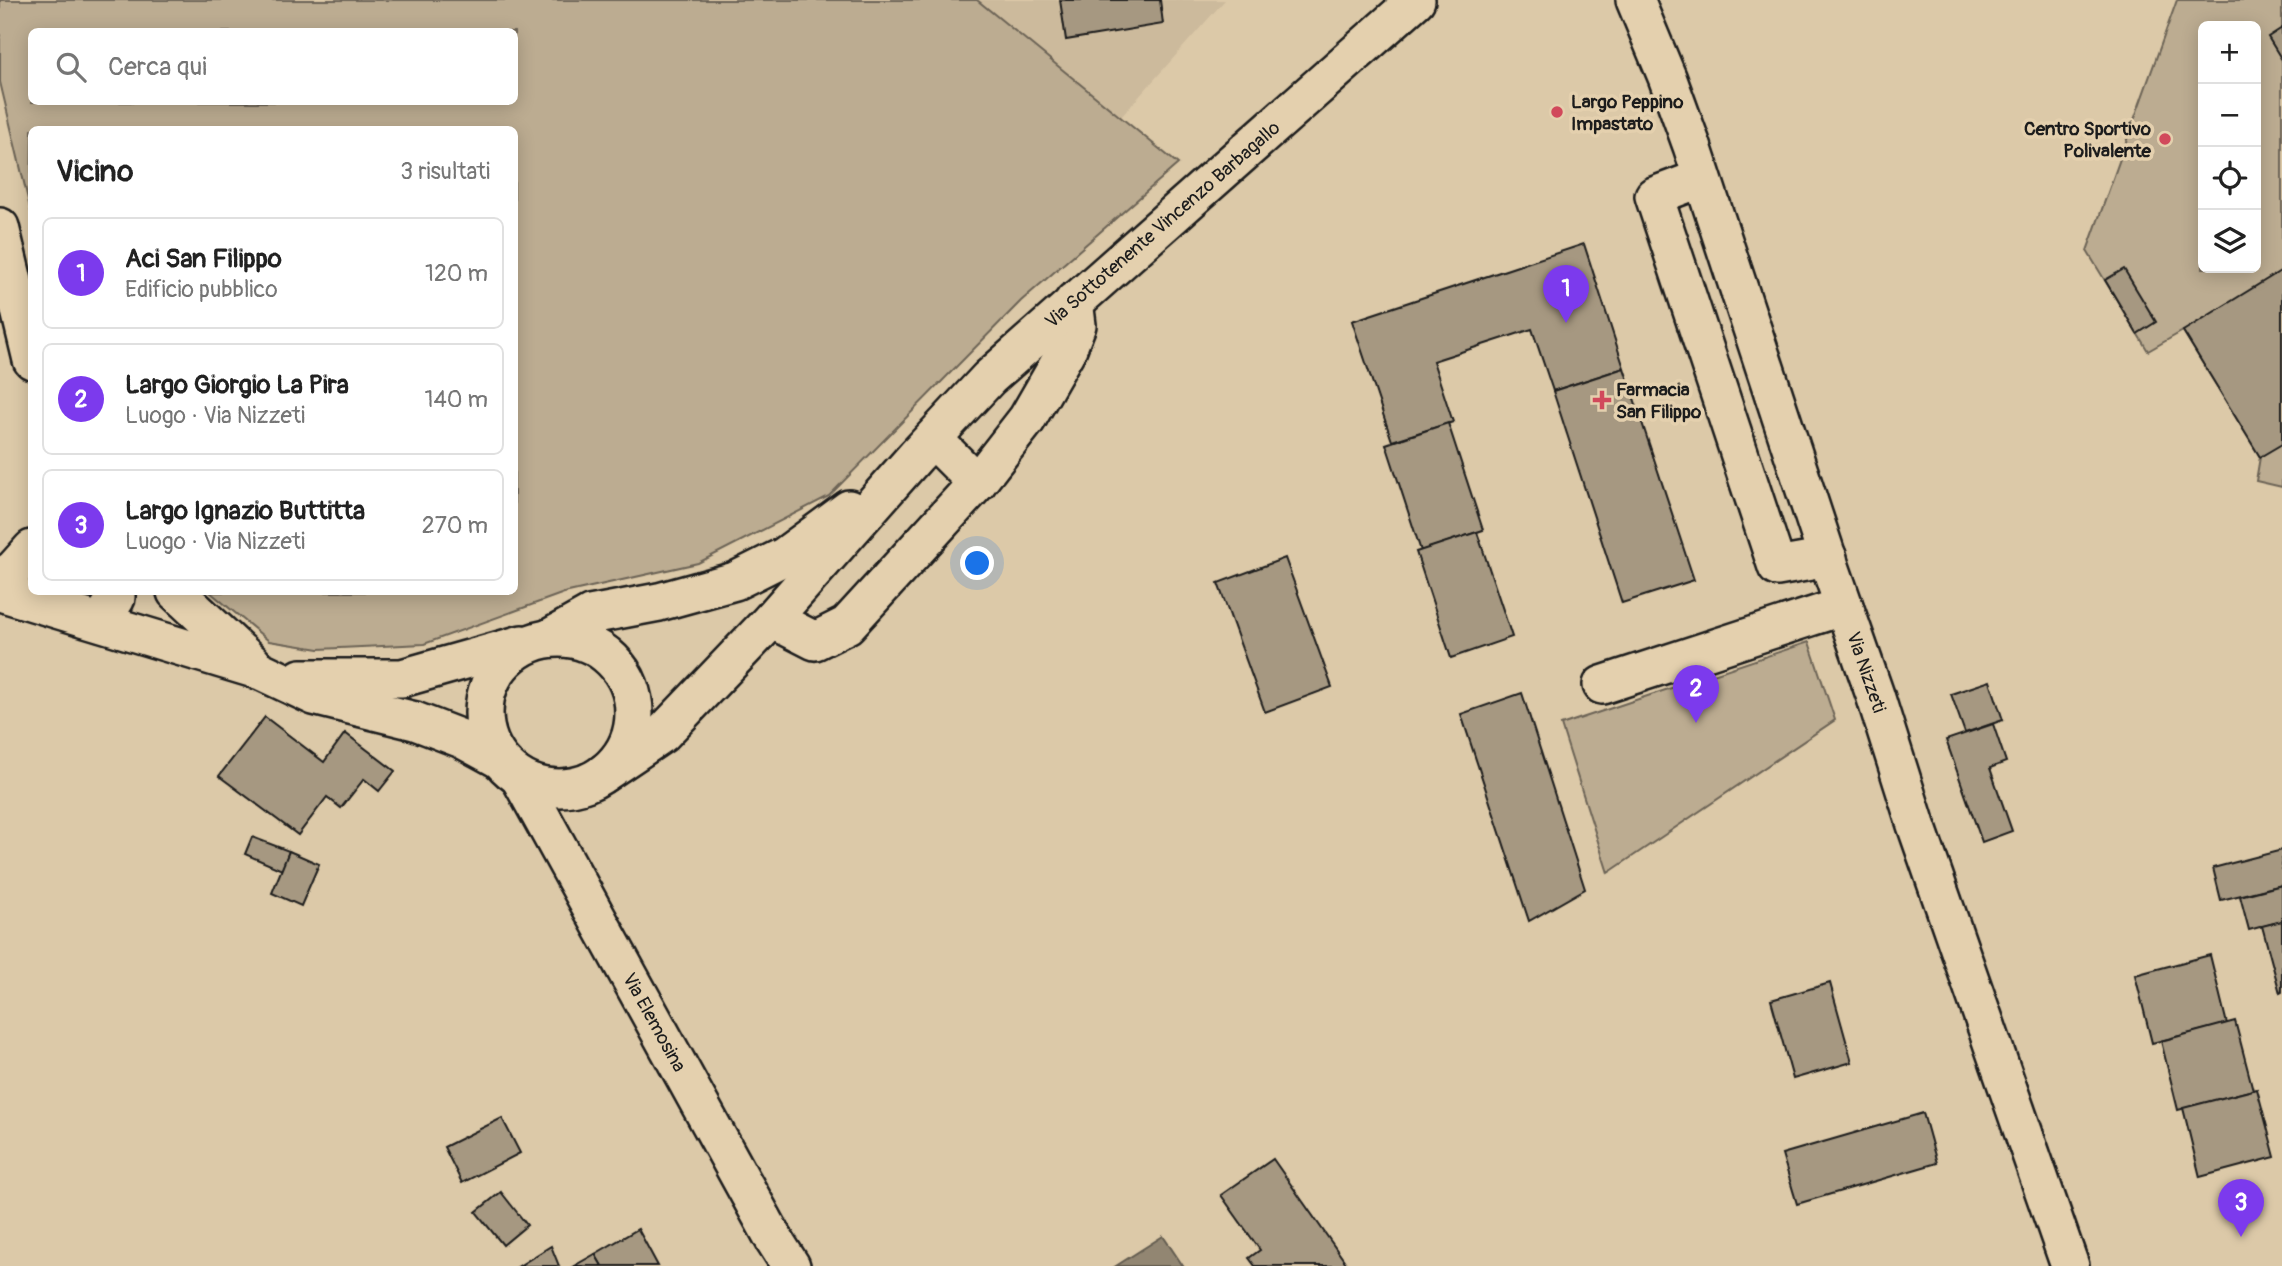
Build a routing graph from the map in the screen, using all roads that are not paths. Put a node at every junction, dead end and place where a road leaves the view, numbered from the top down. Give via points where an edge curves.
1 (1416, 0) edge
2 (1635, 0) edge
3 (1654, 0) edge
4 (1667, 76) junction
5 (1702, 178) junction
6 (0, 226) edge
7 (1074, 302) junction
8 (28, 343) edge
9 (925, 447) junction
10 (977, 483) junction
11 (28, 553) edge
12 (1828, 558) junction
13 (0, 578) edge
14 (0, 592) edge
15 (85, 595) edge
16 (179, 595) edge
17 (1844, 606) junction
18 (109, 607) edge
19 (772, 620) junction
20 (542, 639) junction
21 (267, 673) junction
22 (1602, 685) dead end
23 (509, 768) junction
24 (604, 773) junction
25 (791, 1266) edge
26 (2070, 1266) edge

1 - 7 street, Via Sottotenente Vincenzo Barbagallo
2 - 4 street
3 - 4 street
4 - 5 street, Via Nizzeti
5 - 12 street, Via Nizzeti
5 - 12 street via 1654,196 1671,249 1777,567
6 - 8 street
7 - 9 street, Via Sottotenente Vincenzo Barbagallo via 989,378
7 - 10 street via 1077,324 1068,348 1027,419
9 - 10 street
9 - 19 street
9 - 20 street via 785,556 735,581 590,615
10 - 19 street via 847,625 815,641
11 - 13 street
12 - 17 street, Via Nizzeti
14 - 18 street
15 - 18 street
16 - 21 street
17 - 22 street
17 - 26 street, Via Nizzeti
18 - 21 street
19 - 24 street via 662,734
20 - 21 street via 402,678 314,679
20 - 23 street via 509,656 491,678 483,705 485,733
20 - 24 street via 579,639 604,651 623,672 633,698 634,726 623,752
21 - 23 street via 314,696 415,721 461,739
23 - 24 street via 540,786 562,788 584,784
23 - 25 street, Via Elemosina

